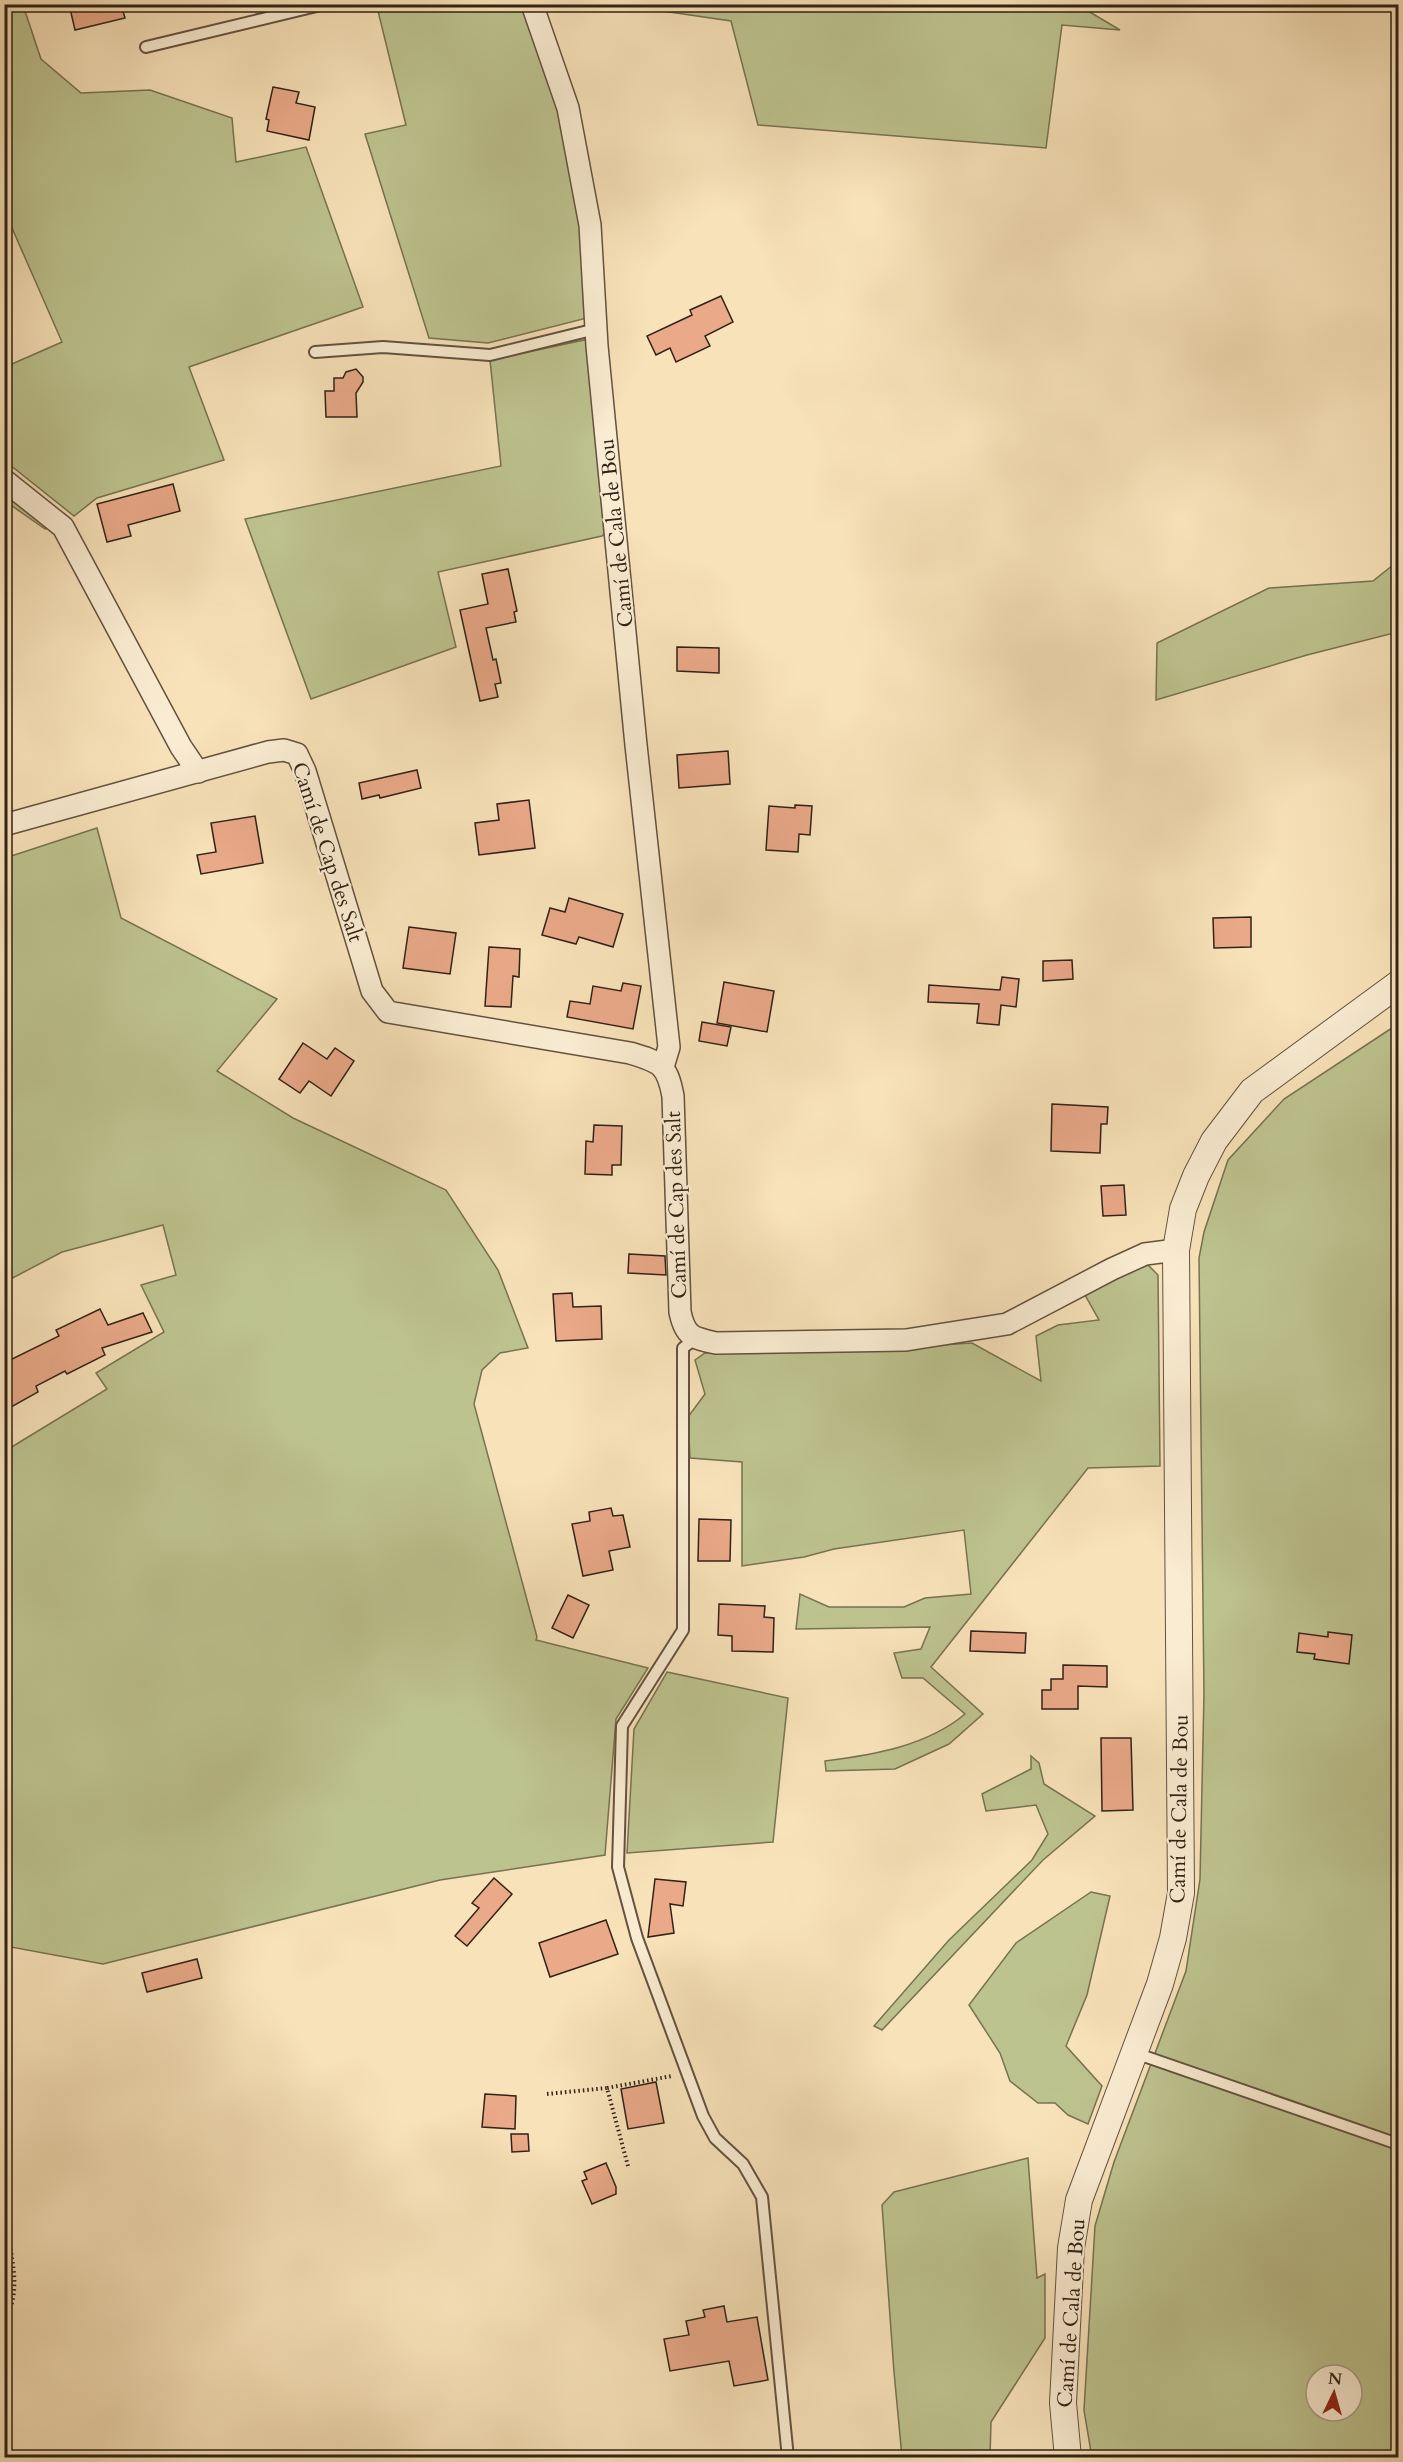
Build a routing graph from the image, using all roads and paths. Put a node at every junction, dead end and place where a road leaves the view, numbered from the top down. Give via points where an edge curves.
1 (325, 4) edge
2 (532, 4) edge
3 (146, 47) dead end
4 (596, 329) junction
5 (315, 352) dead end
6 (1393, 439) dead end
7 (1398, 445) edge
8 (4, 480) edge
9 (198, 772) junction
10 (4, 825) edge
11 (1398, 984) edge
12 (663, 1067) junction
13 (1176, 1250) junction
14 (695, 1339) junction
15 (1134, 2053) junction
16 (689, 2079) junction
17 (607, 2088) junction
18 (547, 2094) dead end
19 (4, 2140) edge
20 (1398, 2144) edge
21 (628, 2166) dead end
22 (4, 2187) edge
23 (4, 2218) edge
24 (4, 2320) edge
25 (788, 2457) edge
26 (1068, 2457) edge

1 - 3 lane
2 - 4 street, Camí de Cala de Bou via 568,108 590,225
4 - 5 lane via 490,355 383,347
4 - 12 street, Camí de Cala de Bou via 669,1047
6 - 7 path
8 - 9 street via 63,527
9 - 10 street, Camí de Cap des Salt
9 - 12 street, Camí de Cap des Salt via 268,752 284,750 297,754 372,991 388,1012 630,1053
11 - 13 street via 1252,1090 1214,1141 1196,1176 1183,1209
12 - 14 street, Camí de Cap des Salt via 672,1096 680,1312 683,1328
13 - 14 street via 1145,1254 1007,1324 906,1340 716,1343
13 - 15 street, Camí de Cala de Bou via 1181,1893 1163,1975
14 - 16 lane via 683,1348 683,1630 622,1725 618,1867 637,1938
15 - 20 lane
15 - 26 street, Camí de Cala de Bou via 1079,2200 1071,2248 1062,2403
16 - 17 path via 670,2076
16 - 25 lane via 715,2138 743,2164 762,2197
17 - 18 path
17 - 21 path
19 - 22 path
23 - 24 path via 14,2270 12,2309

